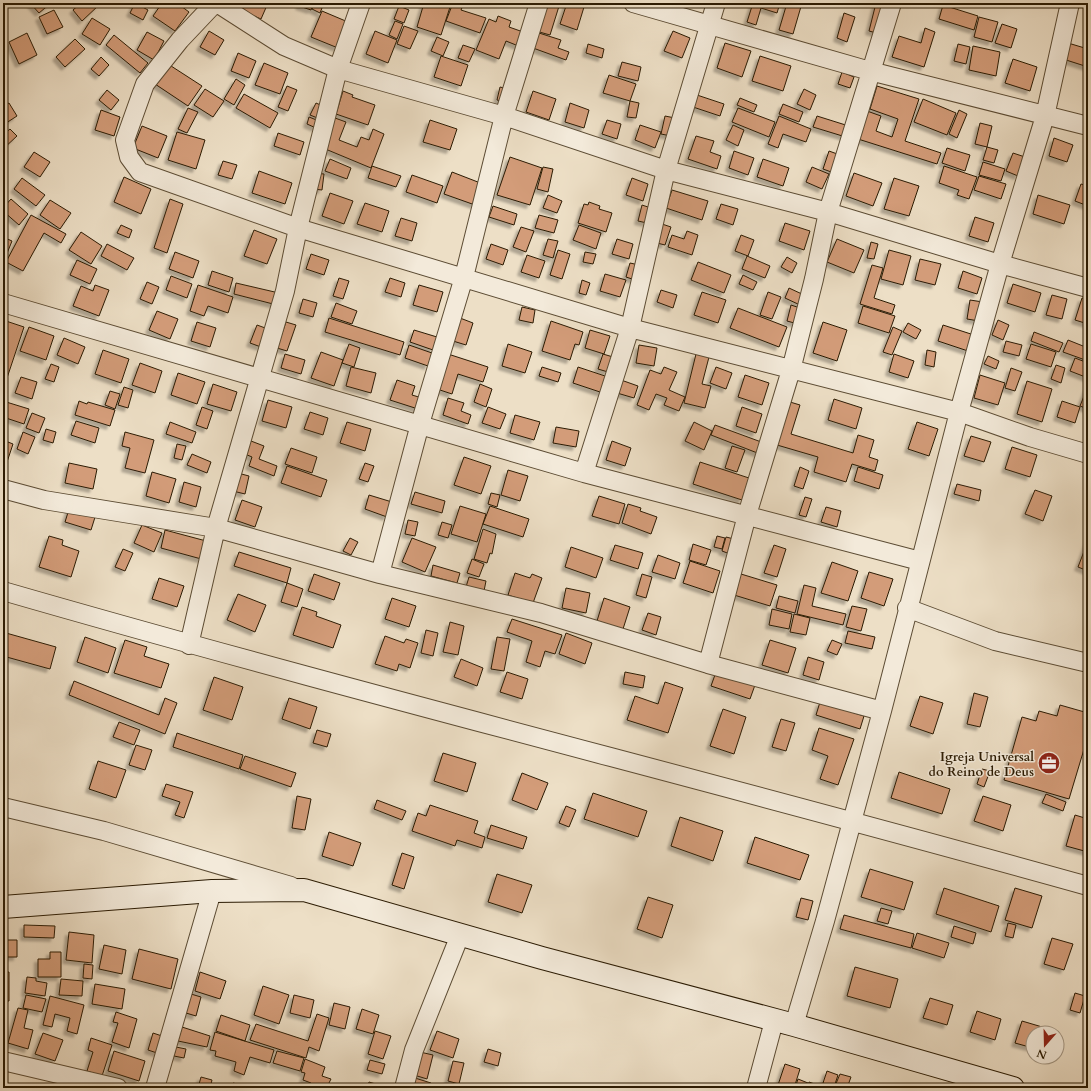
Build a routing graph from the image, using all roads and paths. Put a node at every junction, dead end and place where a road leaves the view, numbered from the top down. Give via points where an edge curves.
1 (216, 3) edge
2 (361, 3) edge
3 (539, 3) edge
4 (633, 3) edge
5 (716, 3) edge
6 (892, 3) edge
7 (1070, 3) edge
8 (710, 26) junction
9 (338, 69) junction
10 (870, 71) junction
11 (504, 116) junction
12 (1045, 116) junction
13 (1088, 126) edge
14 (666, 170) junction
15 (828, 212) junction
16 (298, 228) junction
17 (1000, 264) junction
18 (464, 277) junction
19 (1088, 288) edge
20 (3, 303) edge
21 (630, 328) junction
22 (791, 370) junction
23 (259, 377) junction
24 (959, 412) junction
25 (420, 424) junction
26 (1088, 454) edge
27 (584, 473) junction
28 (3, 489) edge
29 (747, 515) junction
30 (216, 528) junction
31 (920, 560) junction
32 (380, 574) junction
33 (3, 591) edge
34 (907, 608) junction
35 (189, 644) junction
36 (1088, 663) edge
37 (708, 664) junction
38 (882, 711) junction
39 (3, 807) edge
40 (852, 820) junction
41 (1088, 886) edge
42 (304, 890) junction
43 (212, 891) junction
44 (3, 907) edge
45 (460, 935) junction
46 (784, 1023) junction
47 (3, 1061) edge
48 (118, 1088) edge
49 (155, 1088) edge
50 (404, 1088) edge
51 (756, 1088) edge
52 (1012, 1088) edge

1 - 9 street via 284,46
1 - 16 street via 180,40 145,84 125,140 129,157 140,172
2 - 9 street
3 - 11 street
4 - 8 street
5 - 8 street
6 - 10 street
7 - 12 street
8 - 10 street
8 - 14 street
9 - 11 street
9 - 16 street
10 - 12 street
10 - 15 street
11 - 14 street
11 - 18 street
12 - 13 street
12 - 17 street
14 - 15 street
14 - 21 street
15 - 17 street
15 - 22 street
16 - 18 street
16 - 23 street via 285,291
17 - 19 street
17 - 24 street
18 - 21 street
18 - 25 street
20 - 23 street
21 - 22 street
21 - 27 street
22 - 24 street
22 - 29 street
23 - 25 street
23 - 30 street
24 - 26 street
24 - 31 street
25 - 27 street
25 - 32 street
27 - 29 street
28 - 30 street via 44,500
29 - 31 street
29 - 37 street
30 - 32 street
30 - 35 street
31 - 34 street
32 - 37 street via 541,613
33 - 35 street
34 - 36 street via 995,641
34 - 38 street
35 - 40 street
37 - 38 street
38 - 40 street
39 - 42 street via 104,831
40 - 41 street
40 - 46 street via 825,921
42 - 43 street
42 - 45 street
43 - 44 street
43 - 49 street
45 - 46 street
45 - 50 street via 414,1050
46 - 51 street
46 - 52 street
47 - 48 street

